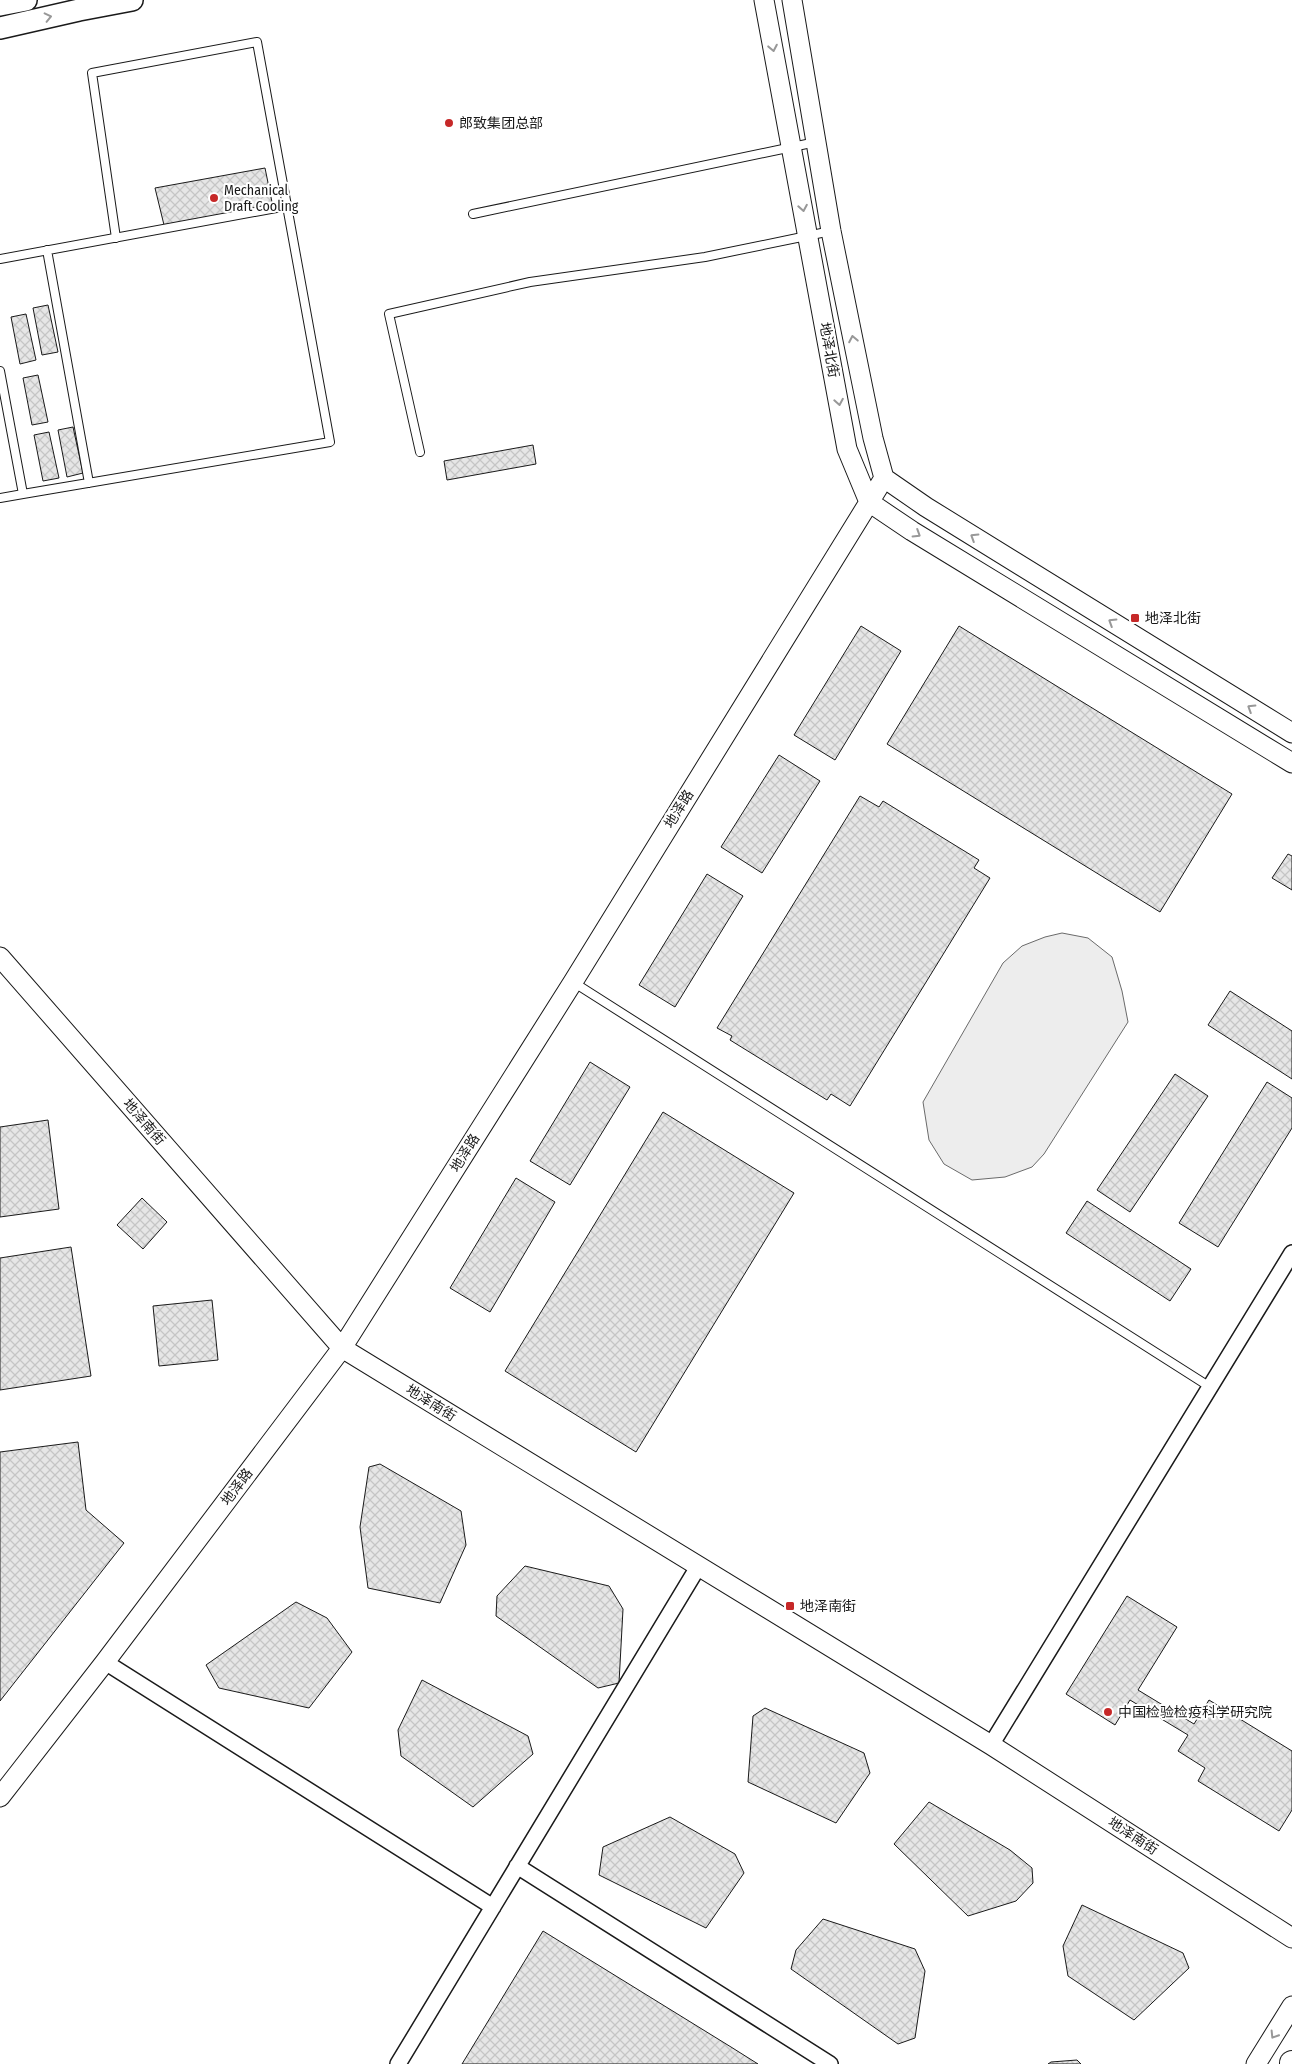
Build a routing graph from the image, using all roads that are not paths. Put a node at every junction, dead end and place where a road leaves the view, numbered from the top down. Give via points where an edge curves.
1 (26, 0) edge
2 (132, 0) edge
3 (764, 0) edge
4 (792, 0) edge
5 (0, 5) edge
6 (0, 28) edge
7 (816, 142) junction
8 (792, 147) junction
9 (287, 206) junction
10 (473, 214) dead end
11 (831, 231) junction
12 (808, 236) junction
13 (116, 238) junction
14 (47, 250) junction
15 (0, 259) edge
16 (0, 371) edge
17 (420, 452) dead end
18 (884, 478) junction
19 (89, 483) junction
20 (23, 494) junction
21 (0, 498) edge
22 (869, 502) junction
23 (1292, 733) edge
24 (1292, 763) edge
25 (0, 957) edge
26 (573, 982) junction
27 (1292, 1252) edge
28 (342, 1348) junction
29 (1210, 1387) junction
30 (698, 1566) junction
31 (105, 1662) junction
32 (991, 1745) junction
33 (0, 1797) edge
34 (518, 1866) junction
35 (493, 1907) junction
36 (1292, 1938) edge
37 (1292, 2006) edge
38 (398, 2064) edge
39 (830, 2064) edge
40 (1256, 2064) edge

1 - 5 main road
6 -> 2 main road
3 -> 8 street, 地泽北街
4 - 7 street, 地泽北街
7 - 8 lane
7 - 11 street, 地泽北街
8 - 10 lane
8 -> 12 street, 地泽北街
9 - 13 lane
9 - 13 lane via 256,42 92,73
9 - 19 lane via 330,442
11 - 12 lane
18 -> 11 street, 地泽北街
12 - 17 lane via 705,257 530,282 389,314
12 -> 22 street, 地泽北街 via 847,449
13 - 14 lane
14 - 15 lane
14 - 19 lane
16 - 20 lane
18 - 22 street, 地泽路
23 -> 18 street
19 - 20 lane
20 - 21 lane
22 -> 24 street
22 - 26 street, 地泽路
25 - 28 street, 地泽南街
26 - 28 street, 地泽路
26 - 29 lane
27 - 29 street
28 - 30 street, 地泽南街
28 - 31 street, 地泽路
29 - 32 street
30 - 32 street, 地泽南街
30 - 34 street
31 - 33 street, 地泽路
31 - 35 street
32 - 36 street, 地泽南街
34 - 35 street
34 - 39 street
35 - 38 street
37 -> 40 street

